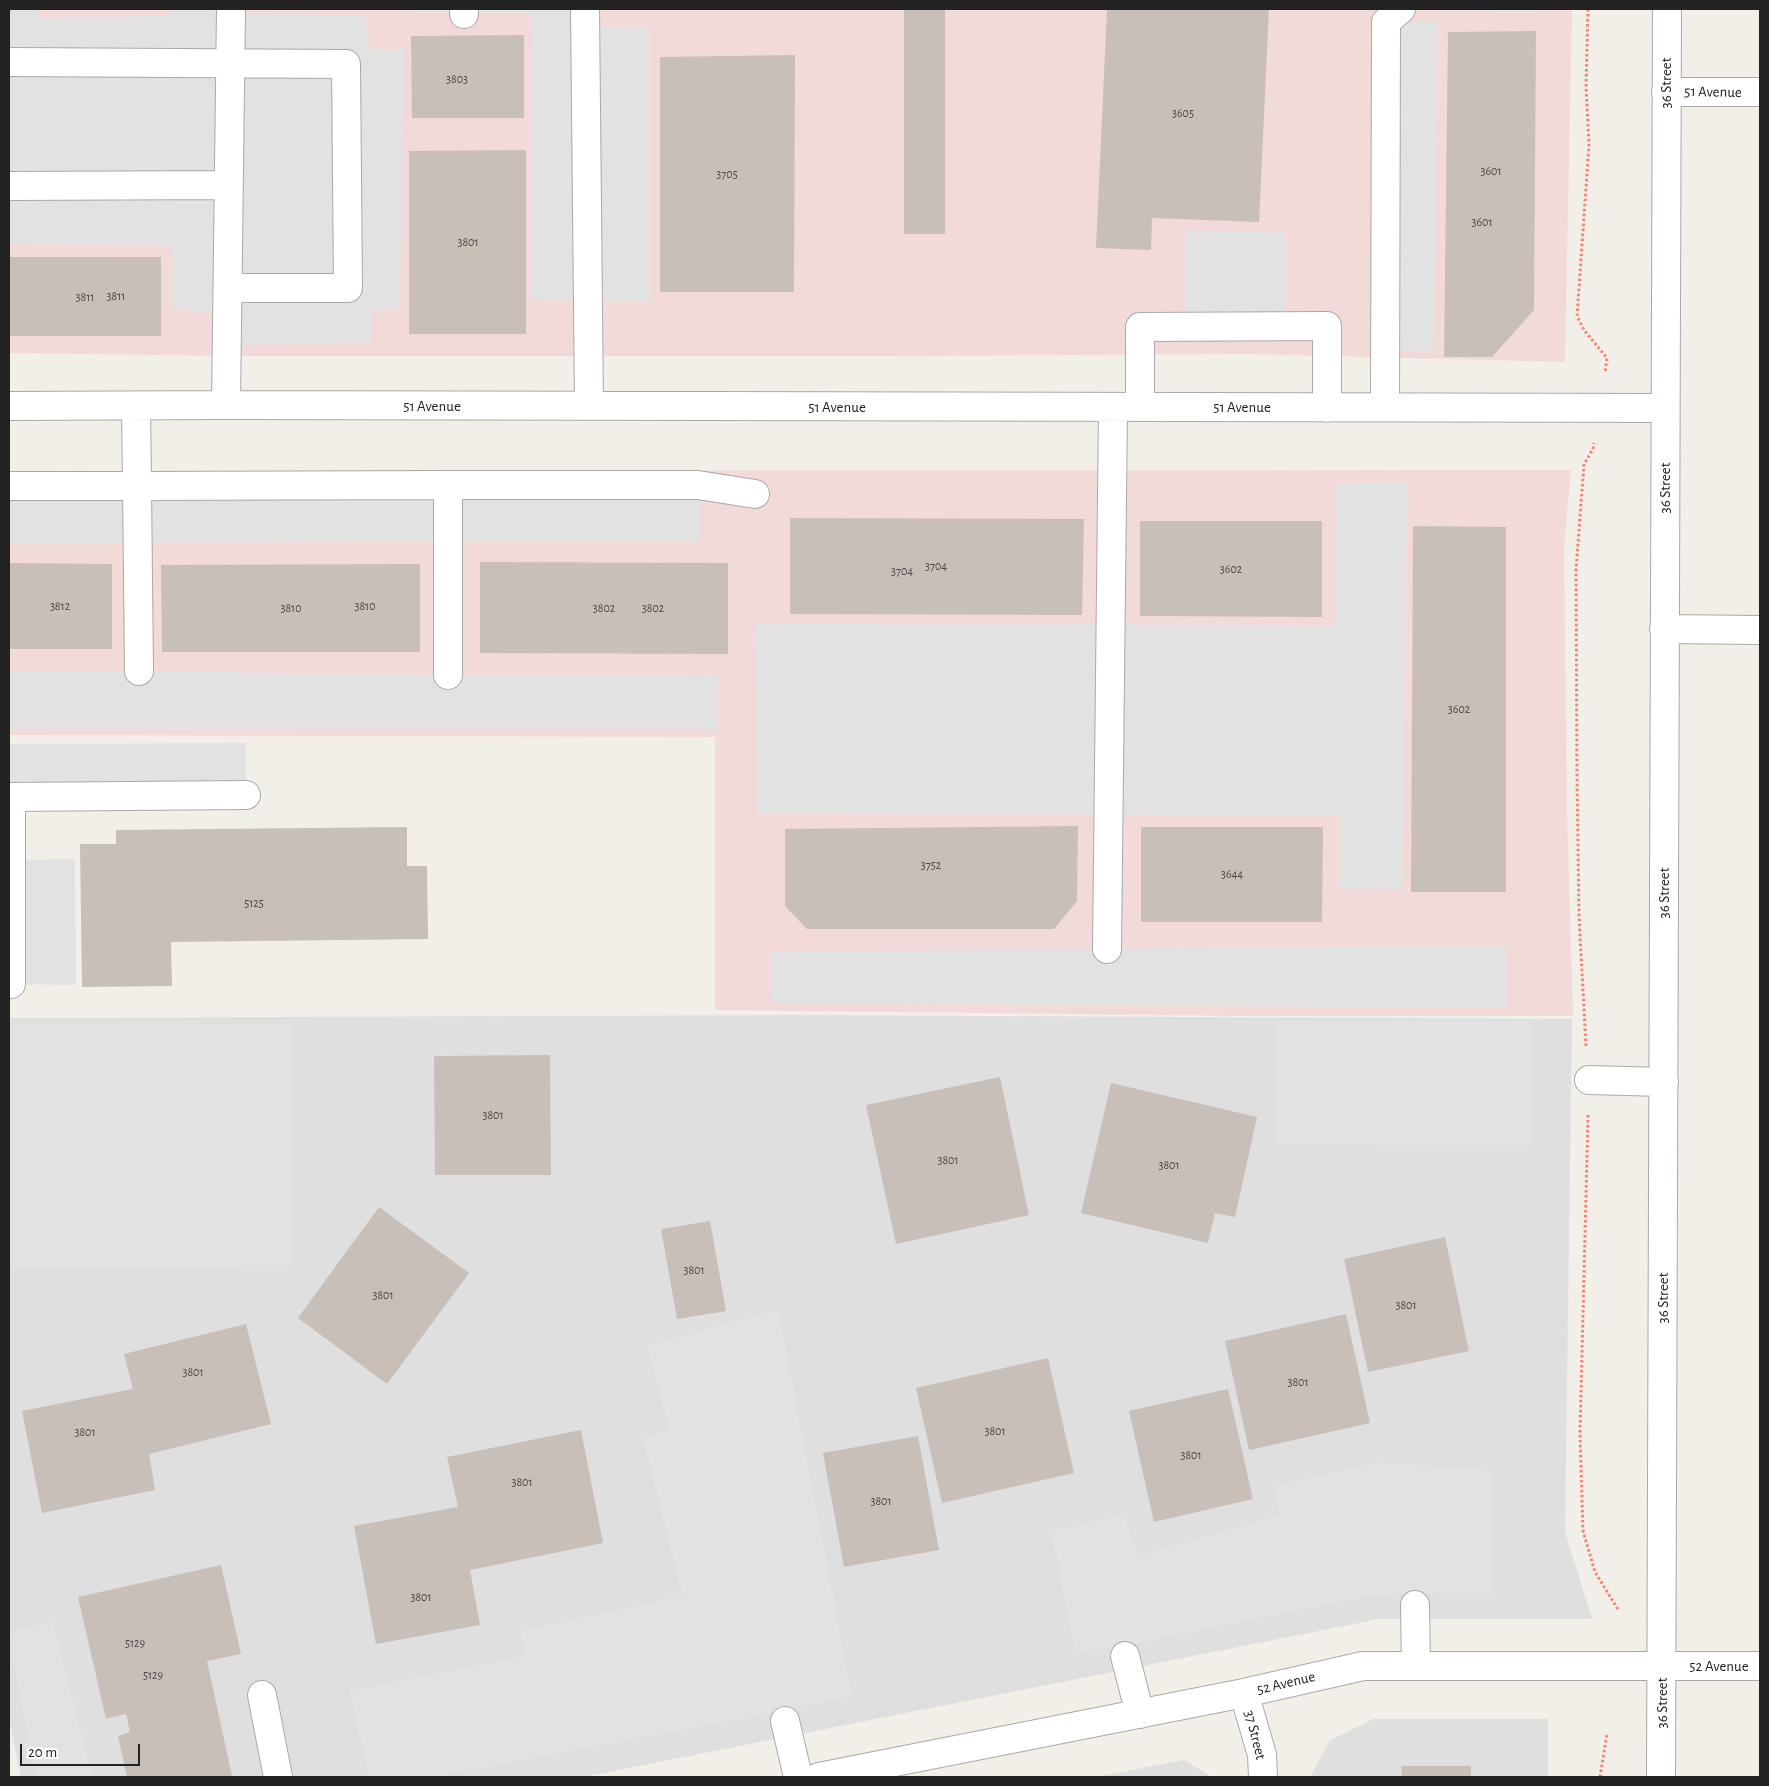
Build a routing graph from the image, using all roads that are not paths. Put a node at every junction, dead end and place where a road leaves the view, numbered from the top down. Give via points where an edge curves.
1 (231, 9) edge
2 (585, 9) edge
3 (1401, 9) edge
4 (1667, 9) edge
5 (9, 62) edge
6 (230, 63) junction
7 (1666, 92) junction
8 (1760, 92) edge
9 (229, 185) junction
10 (9, 186) edge
11 (228, 288) junction
12 (226, 405) junction
13 (9, 406) edge
14 (136, 406) junction
15 (589, 406) junction
16 (1126, 407) junction
17 (1385, 407) junction
18 (1327, 408) junction
19 (1665, 408) junction
20 (448, 485) junction
21 (9, 486) edge
22 (137, 486) junction
23 (756, 494) dead end
24 (1664, 629) junction
25 (1760, 630) edge
26 (139, 671) dead end
27 (448, 675) dead end
28 (246, 795) dead end
29 (10, 797) edge
30 (1107, 949) dead end
31 (11, 984) dead end
32 (1588, 1066) road end
33 (1664, 1082) junction
34 (1415, 1605) dead end
35 (1125, 1656) dead end
36 (1662, 1665) junction
37 (1416, 1666) junction
38 (1760, 1666) edge
39 (1244, 1693) junction
40 (262, 1695) dead end
41 (1140, 1714) junction
42 (785, 1721) dead end
43 (278, 1777) edge
44 (798, 1777) edge
45 (819, 1777) edge
46 (1263, 1777) edge
47 (1662, 1777) edge

1 - 6 street
2 - 15 street
3 - 17 street via 1386,22
4 - 7 street, 36 Street
5 - 6 street
6 - 9 street
6 - 11 street via 346,64 348,288
7 - 8 street, 51 Avenue
7 - 19 street, 36 Street
9 - 10 street
9 - 11 street
11 - 12 street
12 - 14 street, 51 Avenue
12 - 15 street, 51 Avenue
13 - 14 street, 51 Avenue
14 - 22 street
15 - 16 street, 51 Avenue
16 - 18 street, 51 Avenue
16 - 18 street via 1140,327 1327,326
16 - 30 street
17 - 18 street, 51 Avenue
17 - 19 street, 51 Avenue
19 - 24 street, 36 Street
20 - 22 street
20 - 23 street via 698,485
20 - 27 street
21 - 22 street
22 - 26 street
24 - 25 street
24 - 33 street, 36 Street
28 - 29 street
29 - 31 street
32 - 33 street
33 - 36 street, 36 Street
34 - 37 street
35 - 41 street
36 - 37 street, 52 Avenue
36 - 38 street, 52 Avenue
36 - 47 street, 36 Street
37 - 39 street, 52 Avenue via 1363,1666
39 - 41 street, 52 Avenue
39 - 46 street, 37 Street via 1262,1755
40 - 43 street
41 - 45 street, 52 Avenue
42 - 44 street

